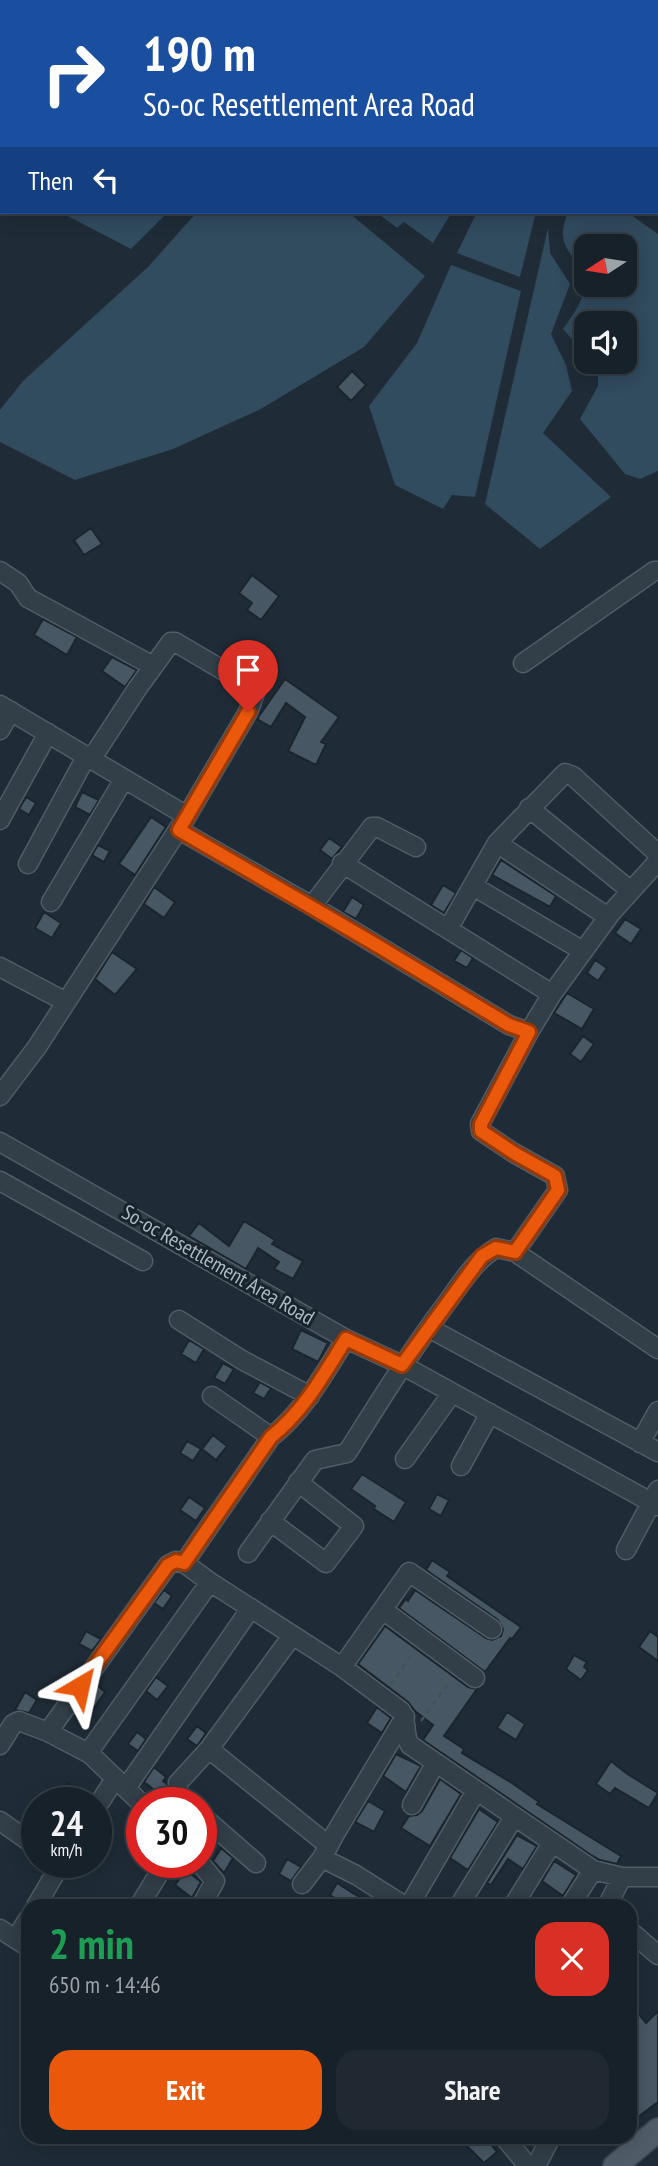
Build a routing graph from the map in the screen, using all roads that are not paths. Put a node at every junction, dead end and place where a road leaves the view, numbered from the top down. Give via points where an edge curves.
1 (0, 570) edge
2 (658, 571) edge
3 (523, 663) dead end
4 (153, 666) junction
5 (6, 708) edge
6 (0, 730) edge
7 (48, 733) junction
8 (90, 757) junction
9 (124, 779) junction
10 (530, 807) junction
11 (0, 820) edge
12 (183, 823) junction
13 (497, 843) junction
14 (416, 848) dead end
15 (658, 854) edge
16 (658, 861) edge
17 (28, 863) dead end
18 (342, 863) junction
19 (473, 886) junction
20 (631, 891) junction
21 (51, 902) dead end
22 (312, 906) junction
23 (608, 917) junction
24 (449, 929) junction
25 (583, 951) junction
26 (0, 967) edge
27 (552, 994) junction
28 (66, 1002) junction
29 (529, 1032) junction
30 (0, 1096) edge
31 (0, 1142) edge
32 (0, 1181) edge
33 (515, 1252) junction
34 (143, 1261) dead end
35 (179, 1320) dead end
36 (429, 1328) junction
37 (346, 1339) junction
38 (658, 1349) edge
39 (402, 1365) junction
40 (452, 1393) junction
41 (212, 1396) dead end
42 (310, 1396) junction
43 (658, 1410) edge
44 (490, 1413) junction
45 (271, 1437) junction
46 (640, 1443) junction
47 (658, 1452) edge
48 (405, 1459) dead end
49 (461, 1466) dead end
50 (298, 1482) junction
51 (655, 1499) edge
52 (271, 1521) junction
53 (626, 1550) dead end
54 (248, 1553) dead end
55 (184, 1563) junction
56 (210, 1583) junction
57 (251, 1608) junction
58 (383, 1611) junction
59 (492, 1629) dead end
60 (292, 1636) junction
61 (342, 1667) junction
62 (468, 1672) road end
63 (405, 1717) junction
64 (48, 1732) junction
65 (0, 1745) edge
66 (209, 1749) junction
67 (90, 1754) junction
68 (435, 1764) junction
69 (121, 1784) junction
70 (178, 1787) edge
71 (126, 1789) edge
72 (476, 1791) junction
73 (112, 1793) edge
74 (412, 1805) dead end
75 (514, 1817) junction
76 (0, 1821) edge
77 (217, 1829) edge
78 (21, 1836) edge
79 (552, 1843) junction
80 (329, 1845) junction
81 (256, 1863) dead end
82 (593, 1870) junction
83 (622, 1877) junction
84 (658, 1877) edge
85 (52, 1878) edge
86 (156, 1878) edge
87 (212, 1878) edge
88 (302, 1884) dead end
89 (40, 1899) edge
90 (143, 1899) edge
91 (205, 1899) edge
92 (395, 1899) edge
93 (411, 1899) edge
94 (463, 1899) edge
95 (517, 1899) edge
96 (574, 1899) edge
97 (611, 1899) edge
98 (0, 1929) edge
99 (637, 1937) edge
100 (21, 1942) edge
101 (658, 1955) edge
102 (658, 2130) edge
103 (510, 2144) edge
104 (547, 2144) edge
105 (528, 2166) edge
106 (536, 2166) edge
107 (615, 2166) edge

1 - 4 street via 18,583 28,598
2 - 3 street
4 - 8 street
4 - 12 street via 175,642 254,690 248,712
5 - 6 street
5 - 7 street
7 - 8 street
7 - 11 street
8 - 9 street
8 - 17 street
9 - 12 street
9 - 21 street
10 - 13 street
10 - 15 street via 568,774
10 - 20 street
12 - 22 street
12 - 28 street
13 - 19 street
13 - 23 street
14 - 18 street via 372,827
16 - 20 street
18 - 22 street
18 - 24 street
19 - 24 street
19 - 25 street
20 - 23 street
22 - 29 street via 509,1025
23 - 25 street
24 - 27 street
25 - 27 street
26 - 28 street
27 - 29 street
28 - 30 street
29 - 33 street via 481,1124 481,1131 555,1176 558,1183 558,1190
31 - 37 street, So-oc Resettlement Area Road
32 - 34 street
33 - 36 street via 496,1248 482,1256
33 - 38 street
35 - 42 street
36 - 39 street
36 - 46 street
37 - 39 street, So-oc Resettlement Area Road
37 - 42 street
39 - 40 street, So-oc Resettlement Area Road
39 - 50 street via 347,1453 315,1460
40 - 44 street, So-oc Resettlement Area Road
40 - 48 street
41 - 45 street
42 - 45 street
43 - 46 street
44 - 49 street
44 - 51 street, So-oc Resettlement Area Road
45 - 55 street
46 - 47 street
50 - 52 street
50 - 52 street via 354,1526 326,1563
51 - 53 street
52 - 54 street
55 - 56 street
55 - 64 street via 168,1565
56 - 57 street
56 - 67 street
57 - 60 street
57 - 69 street
58 - 59 street via 409,1572
58 - 61 street
58 - 62 street
60 - 61 street
60 - 66 street
61 - 63 street
63 - 68 street via 410,1745
63 - 80 street
64 - 65 street via 19,1721
64 - 67 street
66 - 70 street
66 - 80 street
67 - 69 street
68 - 72 street
68 - 74 street
69 - 71 street
69 - 73 street
72 - 75 street
72 - 93 street
75 - 79 street
75 - 94 street
76 - 78 street
77 - 81 street
79 - 82 street
79 - 95 street
80 - 88 street
80 - 92 street via 356,1875
82 - 83 street
82 - 96 street
83 - 84 street
83 - 97 street
85 - 89 street
86 - 90 street
87 - 91 street
98 - 100 street
99 - 101 street
102 - 107 main road
103 - 105 street
104 - 106 street

